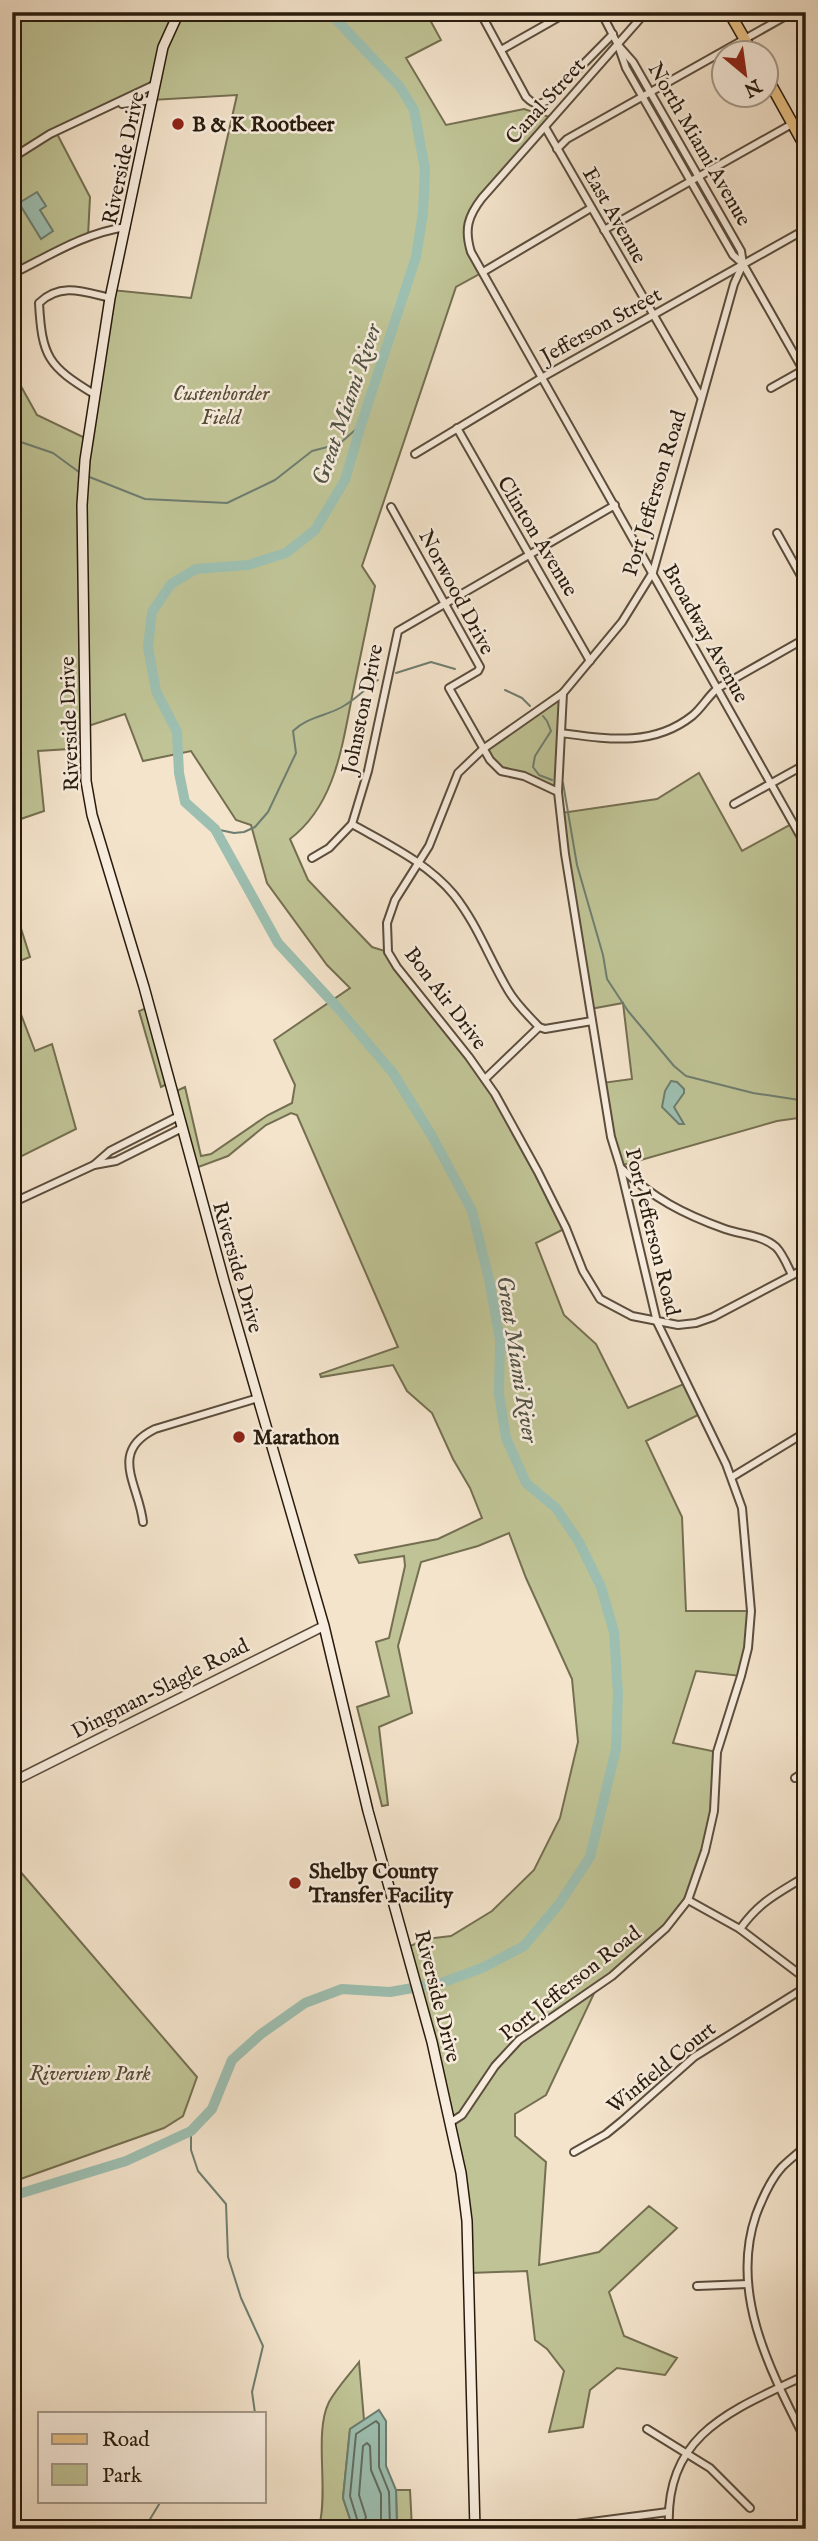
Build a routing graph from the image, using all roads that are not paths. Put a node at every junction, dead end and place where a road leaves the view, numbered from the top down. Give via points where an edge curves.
1 (179, 12) edge
2 (480, 12) edge
3 (569, 12) edge
4 (601, 12) edge
5 (646, 12) edge
6 (729, 12) edge
7 (793, 12) edge
8 (612, 34) junction
9 (744, 38) edge
10 (747, 38) edge
11 (618, 45) junction
12 (500, 50) junction
13 (710, 59) edge
14 (156, 84) junction
15 (650, 94) junction
16 (643, 98) junction
17 (152, 100) junction
18 (780, 103) edge
19 (117, 104) junction
20 (792, 124) junction
21 (545, 127) junction
22 (805, 143) edge
23 (557, 149) junction
24 (12, 159) edge
25 (699, 177) junction
26 (691, 182) junction
27 (591, 208) junction
28 (470, 214) joint
29 (126, 227) junction
30 (806, 229) edge
31 (604, 230) junction
32 (743, 264) junction
33 (482, 272) junction
34 (12, 274) edge
35 (110, 298) junction
36 (654, 315) junction
37 (804, 372) edge
38 (543, 377) junction
39 (771, 388) dead end
40 (94, 394) junction
41 (701, 397) junction
42 (457, 428) junction
43 (415, 454) dead end
44 (615, 505) junction
45 (391, 508) dead end
46 (777, 533) dead end
47 (530, 556) junction
48 (653, 572) junction
49 (806, 585) edge
50 (445, 604) junction
51 (806, 638) edge
52 (590, 661) junction
53 (718, 688) junction
54 (564, 693) junction
55 (561, 733) junction
56 (483, 749) junction
57 (806, 764) edge
58 (771, 783) junction
59 (558, 792) junction
60 (734, 804) dead end
61 (352, 824) junction
62 (806, 846) edge
63 (312, 858) dead end
64 (419, 863) junction
65 (592, 1021) junction
66 (539, 1027) junction
67 (485, 1079) junction
68 (178, 1116) junction
69 (182, 1128) junction
70 (94, 1164) junction
71 (620, 1166) junction
72 (12, 1203) edge
73 (806, 1268) edge
74 (792, 1275) junction
75 (657, 1322) junction
76 (258, 1398) junction
77 (806, 1432) edge
78 (732, 1477) junction
79 (143, 1522) dead end
80 (324, 1626) junction
81 (806, 1771) edge
82 (795, 1778) dead end
83 (12, 1782) edge
84 (806, 1876) edge
85 (688, 1900) junction
86 (740, 1929) junction
87 (806, 1979) edge
88 (806, 1987) edge
89 (451, 2122) junction
90 (806, 2146) edge
91 (574, 2152) dead end
92 (748, 2284) junction
93 (697, 2286) dead end
94 (806, 2375) edge
95 (779, 2388) junction
96 (647, 2429) dead end
97 (806, 2441) edge
98 (685, 2454) junction
99 (750, 2508) dead end
100 (668, 2512) junction
101 (475, 2529) edge
102 (516, 2529) edge
103 (669, 2529) edge

1 - 14 main road, Riverside Drive via 163,47
2 - 12 street
3 - 12 street
4 - 8 street, North Miami Avenue
5 - 11 street, Canal Street
6 - 9 main road
7 - 10 street
8 - 11 street, North Miami Avenue
8 - 12 street via 540,105 526,97
11 - 15 street, North Miami Avenue
11 - 16 street, North Miami Avenue
11 - 21 street, Canal Street
13 - 15 street
14 - 17 main road, Riverside Drive
14 - 19 street
15 - 16 street
15 - 25 street, North Miami Avenue
16 - 23 street
16 - 26 street, North Miami Avenue
17 - 19 street
17 - 29 main road, Riverside Drive
18 - 20 main road
19 - 24 street via 50,134
20 - 22 main road
20 - 25 street
21 - 23 street, East Avenue
21 - 28 street, Canal Street
23 - 27 street, East Avenue
25 - 26 street
25 - 32 street, North Miami Avenue via 741,251
26 - 31 street
26 - 32 street, North Miami Avenue via 733,256
27 - 31 street, East Avenue
27 - 33 street
28 - 33 street, Broadway Avenue via 467,240
29 - 34 street via 102,230
29 - 35 main road, Riverside Drive
30 - 32 street, Jefferson Street
31 - 36 street, East Avenue
32 - 36 street, Jefferson Street
32 - 37 street, North Miami Avenue
32 - 41 street, Port Jefferson Road
33 - 38 street, Broadway Avenue
35 - 40 main road, Riverside Drive
35 - 40 street via 77,290 54,291 40,303 45,350 55,368
36 - 38 street, Jefferson Street
36 - 41 street, East Avenue
37 - 39 street
38 - 42 street, Jefferson Street
38 - 44 street, Broadway Avenue
40 - 68 main road, Riverside Drive via 82,505 86,780
41 - 48 street, Port Jefferson Road
42 - 43 street, Jefferson Street
42 - 47 street, Clinton Avenue
44 - 47 street, Johnston Drive
44 - 48 street, Broadway Avenue
45 - 50 street, Norwood Drive
46 - 49 street
47 - 50 street, Johnston Drive
47 - 52 street, Clinton Avenue
48 - 52 street, Port Jefferson Road via 622,622
48 - 53 street, Broadway Avenue
50 - 56 street, Norwood Drive via 480,667 449,688
50 - 61 street, Johnston Drive via 398,631
51 - 53 street
52 - 54 street, Port Jefferson Road
53 - 55 street via 695,714 657,736 610,739
53 - 58 street, Broadway Avenue
54 - 55 street, Port Jefferson Road
54 - 56 street, Bon Air Drive
55 - 59 street, Port Jefferson Road
56 - 59 street, Norwood Drive via 501,771
56 - 64 street, Bon Air Drive via 458,773
57 - 58 street
58 - 60 street
58 - 62 street, Broadway Avenue
59 - 65 street, Port Jefferson Road
61 - 63 street, Johnston Drive
61 - 64 street
64 - 66 street via 452,892 509,991
64 - 67 street, Bon Air Drive via 395,900 387,923 388,952
65 - 66 street
65 - 71 street, Port Jefferson Road
66 - 67 street
67 - 75 street, Bon Air Drive via 538,1172 590,1285 600,1299 616,1309
68 - 69 main road, Riverside Drive
68 - 70 street
69 - 70 street via 116,1161
69 - 76 main road, Riverside Drive
70 - 72 street
71 - 74 street via 644,1190 680,1210 778,1248
71 - 75 street, Port Jefferson Road
73 - 74 street, Bon Air Drive
74 - 75 street, Bon Air Drive via 705,1320 678,1325
75 - 78 street, Port Jefferson Road
76 - 79 street via 155,1429 134,1444 129,1455 130,1475
76 - 80 main road, Riverside Drive
77 - 78 street
78 - 85 street, Port Jefferson Road via 742,1508 750,1623 741,1676 717,1752 714,1811
80 - 83 street, Dingman-Slagle Road
80 - 89 main road, Riverside Drive
81 - 82 street
84 - 86 street via 753,1910
85 - 86 street
85 - 89 street, Port Jefferson Road via 666,1928 612,1976 519,2040 462,2115
86 - 87 street
88 - 91 street, Winfield Court via 694,2057 606,2134
89 - 101 main road, Riverside Drive via 467,2221
90 - 92 street via 780,2169 762,2197 750,2234
92 - 93 street
92 - 95 street via 759,2337
94 - 95 street
95 - 97 street
95 - 98 street via 728,2413
96 - 98 street
98 - 99 street via 710,2468
98 - 100 street
100 - 102 street
100 - 103 street

